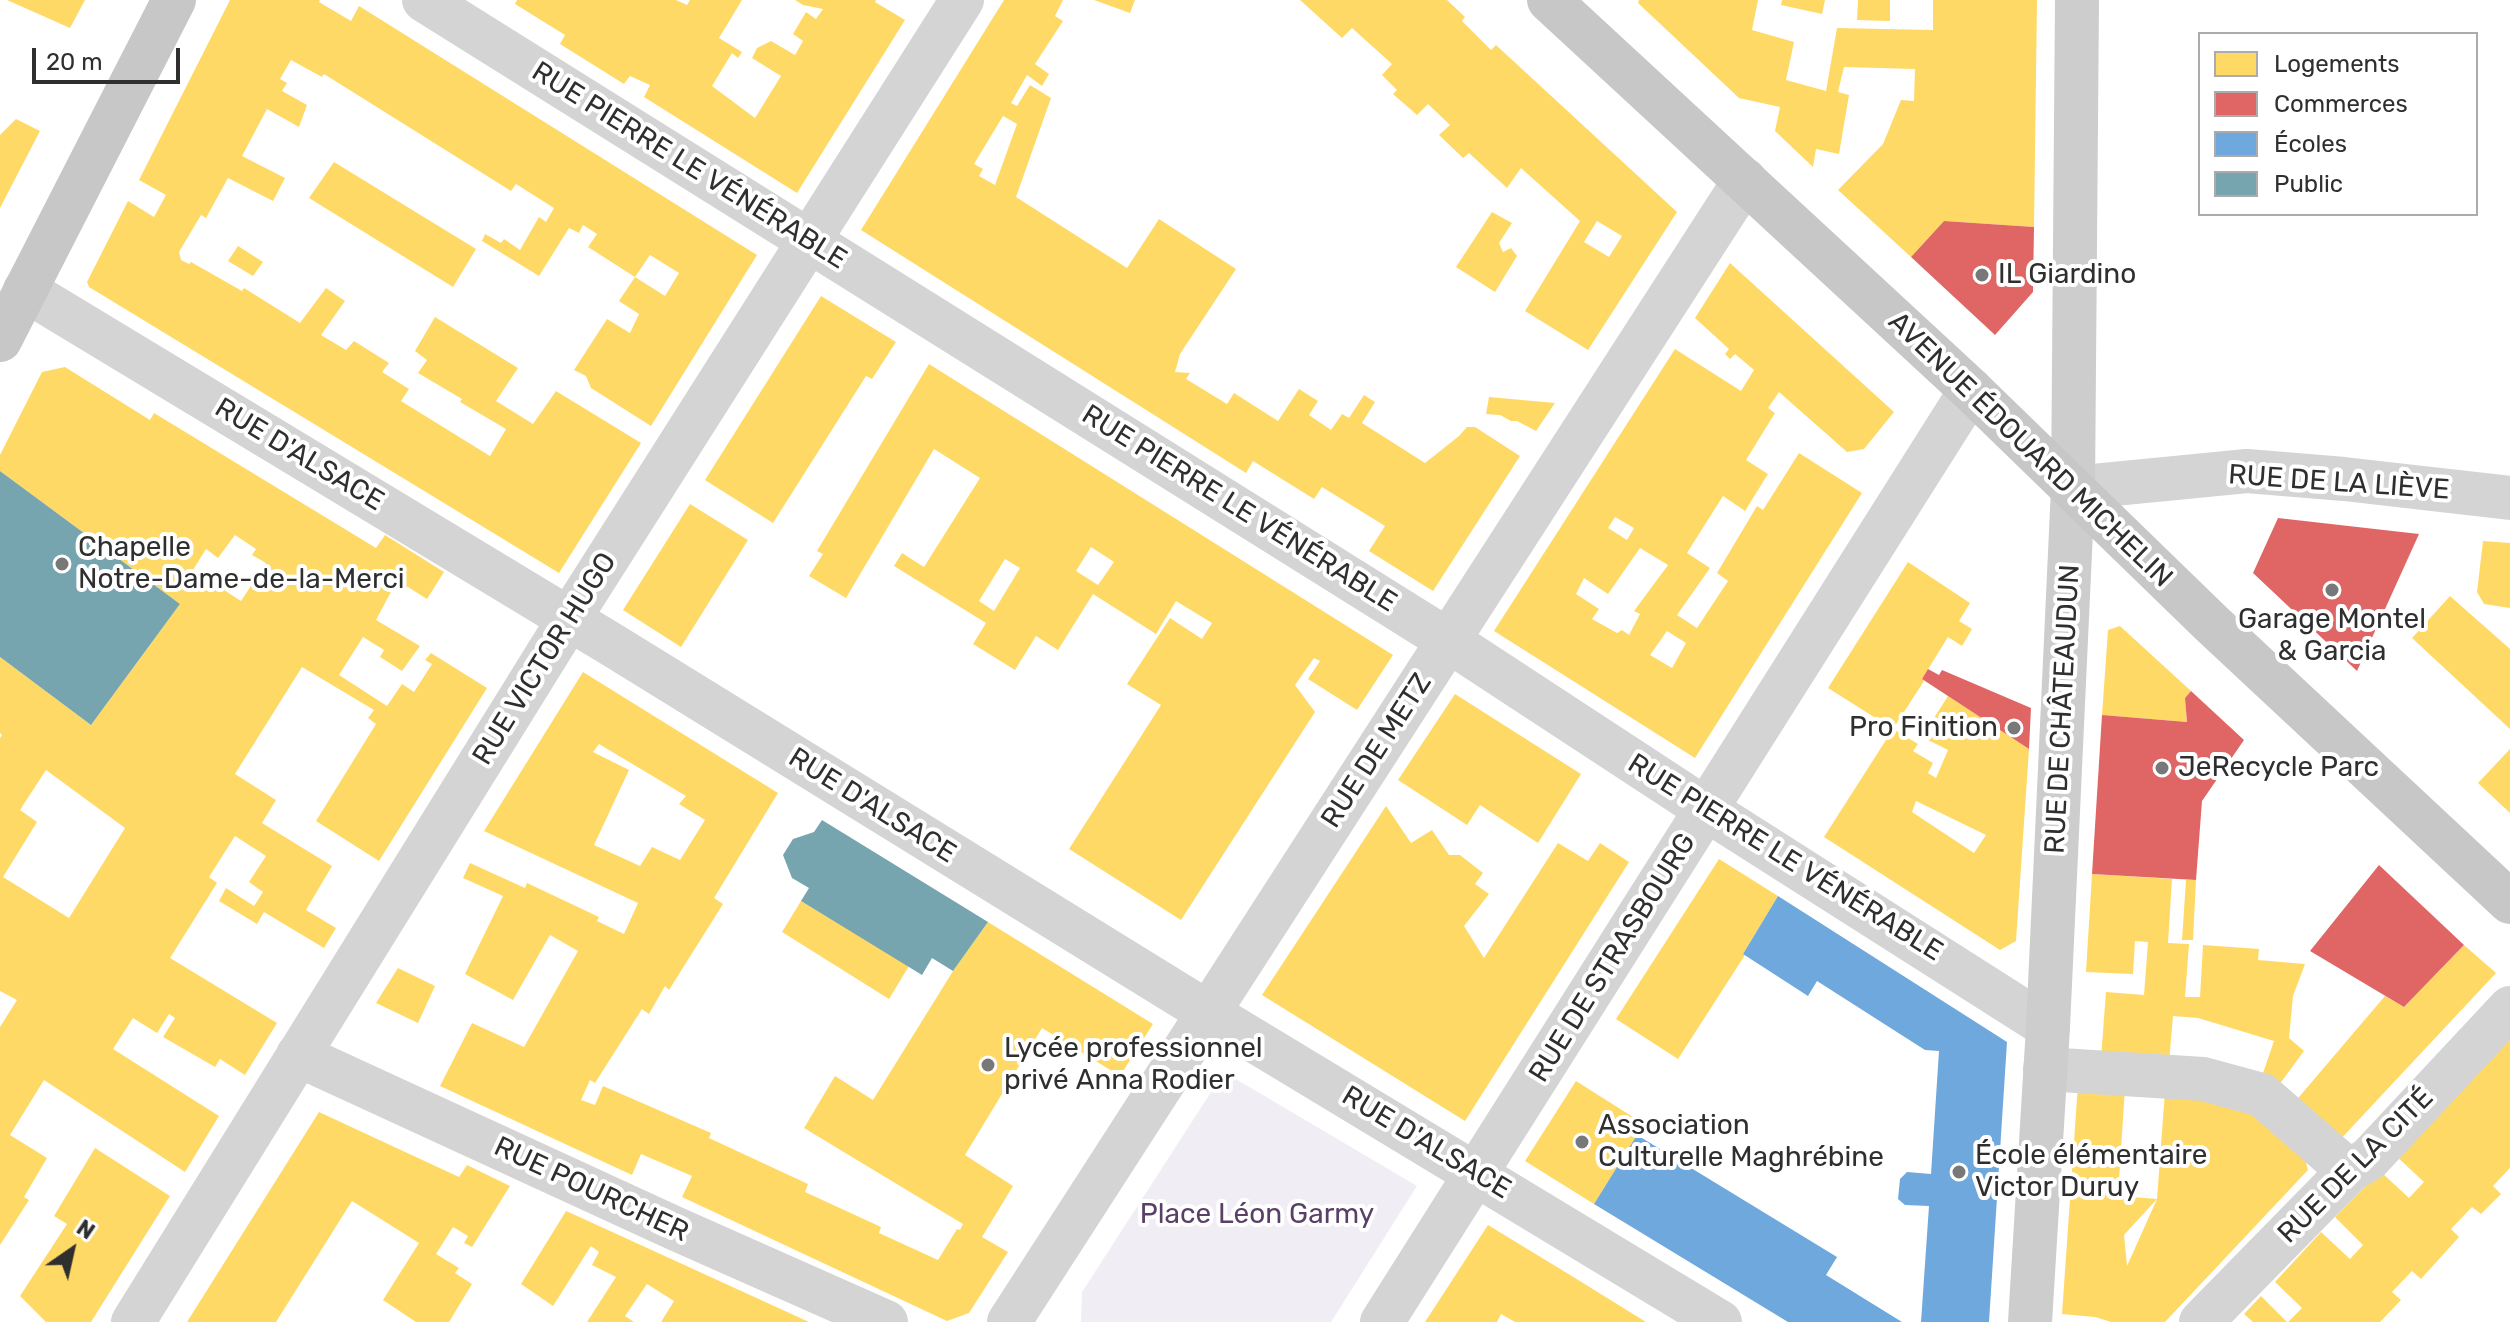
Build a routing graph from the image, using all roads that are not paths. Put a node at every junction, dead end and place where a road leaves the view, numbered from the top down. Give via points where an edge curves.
1 (174, 0) edge
2 (424, 0) edge
3 (962, 0) edge
4 (1549, 0) edge
5 (2077, 0) edge
6 (1745, 180) junction
7 (810, 242) junction
8 (25, 290) junction
9 (0, 340) edge
10 (1971, 390) junction
11 (2073, 488) junction
12 (2510, 498) edge
13 (569, 619) junction
14 (1449, 641) junction
15 (1707, 810) junction
16 (2510, 902) edge
17 (2510, 1008) edge
18 (1207, 1012) junction
19 (2046, 1048) junction
20 (298, 1055) junction
21 (2349, 1171) junction
22 (1476, 1173) junction
23 (133, 1322) edge
24 (886, 1322) edge
25 (1009, 1322) edge
26 (1382, 1322) edge
27 (1720, 1322) edge
28 (2030, 1322) edge
29 (2201, 1322) edge

1 - 8 main road
2 - 7 street, RUE PIERRE LE VÉNÉRABLE
3 - 7 street, RUE VICTOR HUGO
4 - 6 main road, AVENUE ÉDOUARD MICHELIN
5 - 11 street, RUE DE CHÂTEAUDUN
6 - 10 main road, AVENUE ÉDOUARD MICHELIN
6 - 14 street, RUE DE METZ
7 - 13 street, RUE VICTOR HUGO
7 - 14 street, RUE PIERRE LE VÉNÉRABLE
8 - 9 main road
8 - 13 street, RUE D'ALSACE
10 - 11 main road, AVENUE ÉDOUARD MICHELIN
10 - 15 street, RUE DE STRASBOURG
11 - 12 street, RUE DE LA LIÈVE via 2247,471
11 - 16 main road, AVENUE ÉDOUARD MICHELIN
11 - 19 street, RUE DE CHÂTEAUDUN
13 - 18 street, RUE D'ALSACE
13 - 20 street, RUE VICTOR HUGO
14 - 15 street, RUE PIERRE LE VÉNÉRABLE
14 - 18 street, RUE DE METZ
15 - 19 street, RUE PIERRE LE VÉNÉRABLE
15 - 22 street, RUE DE STRASBOURG
17 - 21 street, RUE DE LA CITÉ via 2369,1159
18 - 22 street, RUE D'ALSACE
18 - 25 street, RUE DE METZ
19 - 21 street via 2262,1095
19 - 28 street, RUE DE CHÂTEAUDUN
20 - 23 street, RUE VICTOR HUGO
20 - 24 street, RUE POURCHER
21 - 29 street, RUE DE LA CITÉ
22 - 26 street, RUE DE STRASBOURG
22 - 27 street, RUE D'ALSACE

